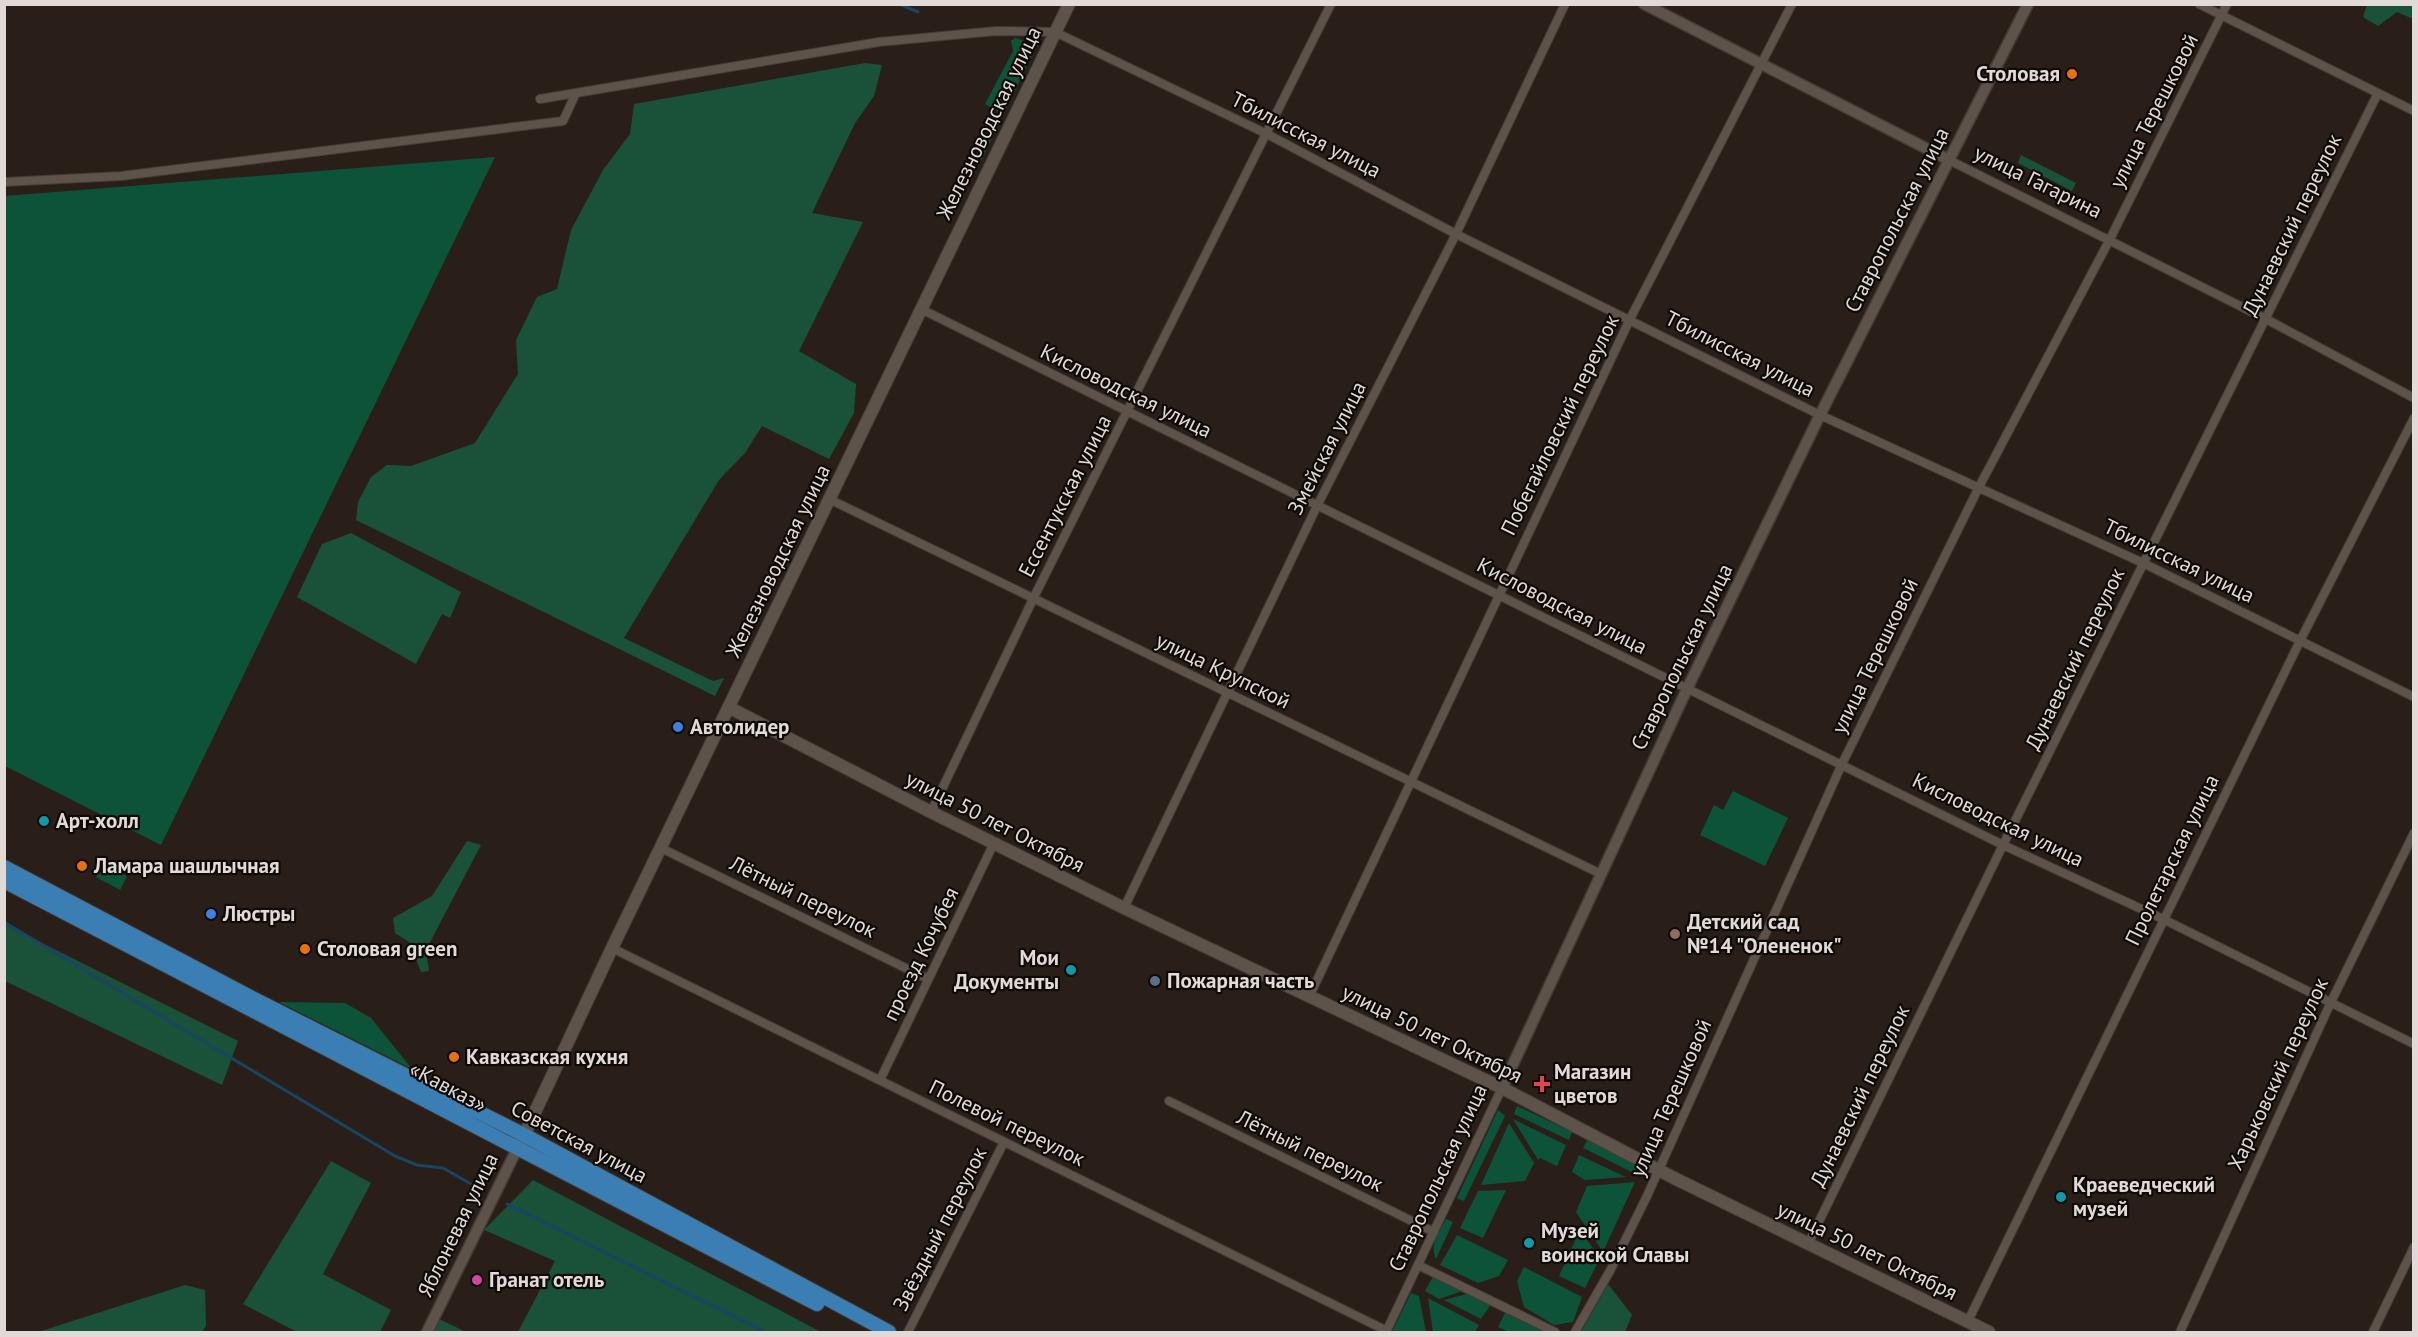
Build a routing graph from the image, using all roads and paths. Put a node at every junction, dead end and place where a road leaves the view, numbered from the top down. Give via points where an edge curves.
1 (1069, 4) edge
2 (1331, 4) edge
3 (1565, 4) edge
4 (1644, 4) edge
5 (1792, 4) edge
6 (2028, 4) edge
7 (2199, 4) edge
8 (2227, 4) edge
9 (2222, 16) junction
10 (1055, 32) junction
11 (1763, 63) junction
12 (576, 93) junction
13 (2378, 93) junction
14 (540, 99) dead end
15 (2414, 111) edge
16 (1267, 134) junction
17 (1950, 160) junction
18 (4, 182) edge
19 (1456, 234) junction
20 (2110, 239) junction
21 (921, 309) junction
22 (1630, 319) junction
23 (2266, 319) junction
24 (2414, 398) edge
25 (1127, 413) junction
26 (1820, 415) junction
27 (2414, 418) edge
28 (1979, 487) junction
29 (829, 499) junction
30 (1318, 504) junction
31 (2143, 562) junction
32 (1499, 595) junction
33 (1034, 597) junction
34 (2300, 641) junction
35 (1687, 689) junction
36 (1227, 694) junction
37 (2414, 697) edge
38 (729, 708) junction
39 (1842, 764) junction
40 (1411, 783) junction
41 (931, 812) junction
42 (2414, 833) edge
43 (994, 843) junction
44 (2002, 844) junction
45 (661, 848) junction
46 (4, 867) edge
47 (1601, 874) junction
48 (4, 881) edge
49 (1124, 908) junction
50 (2163, 919) junction
51 (612, 948) junction
52 (928, 979) junction
53 (1309, 997) junction
54 (2331, 1002) junction
55 (2414, 1044) edge
56 (880, 1080) junction
57 (1502, 1088) junction
58 (1169, 1101) dead end
59 (521, 1141) junction
60 (1004, 1142) junction
61 (1657, 1169) junction
62 (1434, 1232) junction
63 (1808, 1244) junction
64 (2414, 1247) edge
65 (1418, 1265) junction
66 (1968, 1321) junction
67 (427, 1332) edge
68 (872, 1332) edge
69 (889, 1332) edge
70 (908, 1332) edge
71 (1386, 1332) edge
72 (1555, 1332) edge
73 (1575, 1332) edge
74 (1989, 1332) edge
75 (2180, 1332) edge
76 (2373, 1332) edge

1 - 10 main road, Железноводская улица
2 - 16 street, Ессентукская улица
3 - 19 street, Змейская улица
4 - 11 street, улица Гагарина
5 - 11 street, Побегайловский переулок
6 - 17 street, Ставропольская улица
7 - 9 street
8 - 9 street, улица Терешковой
9 - 13 street
9 - 20 street, улица Терешковой
10 - 12 street via 996,31 879,42
10 - 16 street, Тбилисская улица
10 - 21 main road, Железноводская улица
11 - 17 street, улица Гагарина
11 - 22 street, Побегайловский переулок
12 - 14 street
12 - 18 street via 563,121 122,176
13 - 15 street
13 - 23 street, Дунаевский переулок
16 - 19 street, Тбилисская улица
16 - 25 street, Ессентукская улица
17 - 20 street, улица Гагарина
17 - 26 street, Ставропольская улица
19 - 22 street, Тбилисская улица
19 - 30 street, Змейская улица
20 - 23 street, улица Гагарина
20 - 28 street, улица Терешковой
21 - 25 street, Кисловодская улица
21 - 29 main road, Железноводская улица
22 - 26 street, Тбилисская улица
22 - 32 street, Побегайловский переулок
23 - 24 street, улица Гагарина
23 - 31 street, Дунаевский переулок
25 - 30 street, Кисловодская улица
25 - 33 street, Ессентукская улица
26 - 28 street, Тбилисская улица
26 - 35 street, Ставропольская улица
27 - 34 street, Пролетарская улица
28 - 31 street, Тбилисская улица
28 - 39 street, улица Терешковой
29 - 33 street, улица Крупской
29 - 38 main road, Железноводская улица
30 - 32 street, Кисловодская улица
30 - 36 street, Змейская улица
31 - 34 street, Тбилисская улица
31 - 44 street, Дунаевский переулок
32 - 35 street, Кисловодская улица
32 - 40 street, Побегайловский переулок
33 - 36 street, улица Крупской
33 - 41 street, Ессентукская улица
34 - 37 street, Тбилисская улица
34 - 50 street, Пролетарская улица
35 - 39 street, Кисловодская улица
35 - 47 street, Ставропольская улица
36 - 40 street, улица Крупской
36 - 49 street, Змейская улица
38 - 41 main road, улица 50 лет Октября
38 - 45 main road, Железноводская улица
39 - 44 street, Кисловодская улица
39 - 61 street, улица Терешковой
40 - 47 street, улица Крупской
40 - 53 street, Побегайловский переулок
41 - 43 main road, улица 50 лет Октября
42 - 54 street, Харьковский переулок
43 - 49 main road, улица 50 лет Октября
43 - 52 street, проезд Кочубея
44 - 50 street, Кисловодская улица
44 - 63 street, Дунаевский переулок
45 - 51 main road, Железноводская улица
45 - 52 street, Лётный переулок
46 - 59 highway, Советская улица
47 - 57 street, Ставропольская улица
48 - 59 highway, «Кавказ»
49 - 53 main road, улица 50 лет Октября
50 - 54 street, Кисловодская улица
50 - 66 street, Пролетарская улица
51 - 56 street, Полевой переулок
51 - 59 main road, Железноводская улица
52 - 56 street, проезд Кочубея
53 - 57 main road, улица 50 лет Октября
54 - 55 street, Кисловодская улица
54 - 75 street, Харьковский переулок
56 - 60 street, Полевой переулок
57 - 61 main road, улица 50 лет Октября
57 - 62 street, Ставропольская улица
58 - 62 street, Лётный переулок
59 - 67 street, Яблоневая улица
59 - 68 highway, «Кавказ»
59 - 69 highway, Советская улица
60 - 70 street, Звёздный переулок
60 - 71 street, Полевой переулок
61 - 63 main road, улица 50 лет Октября
61 - 73 street, улица Терешковой via 1611,1269
62 - 65 street, Ставропольская улица
63 - 66 main road, улица 50 лет Октября
64 - 76 street
65 - 71 street, Ставропольская улица
65 - 72 street
66 - 74 main road, улица 50 лет Октября

